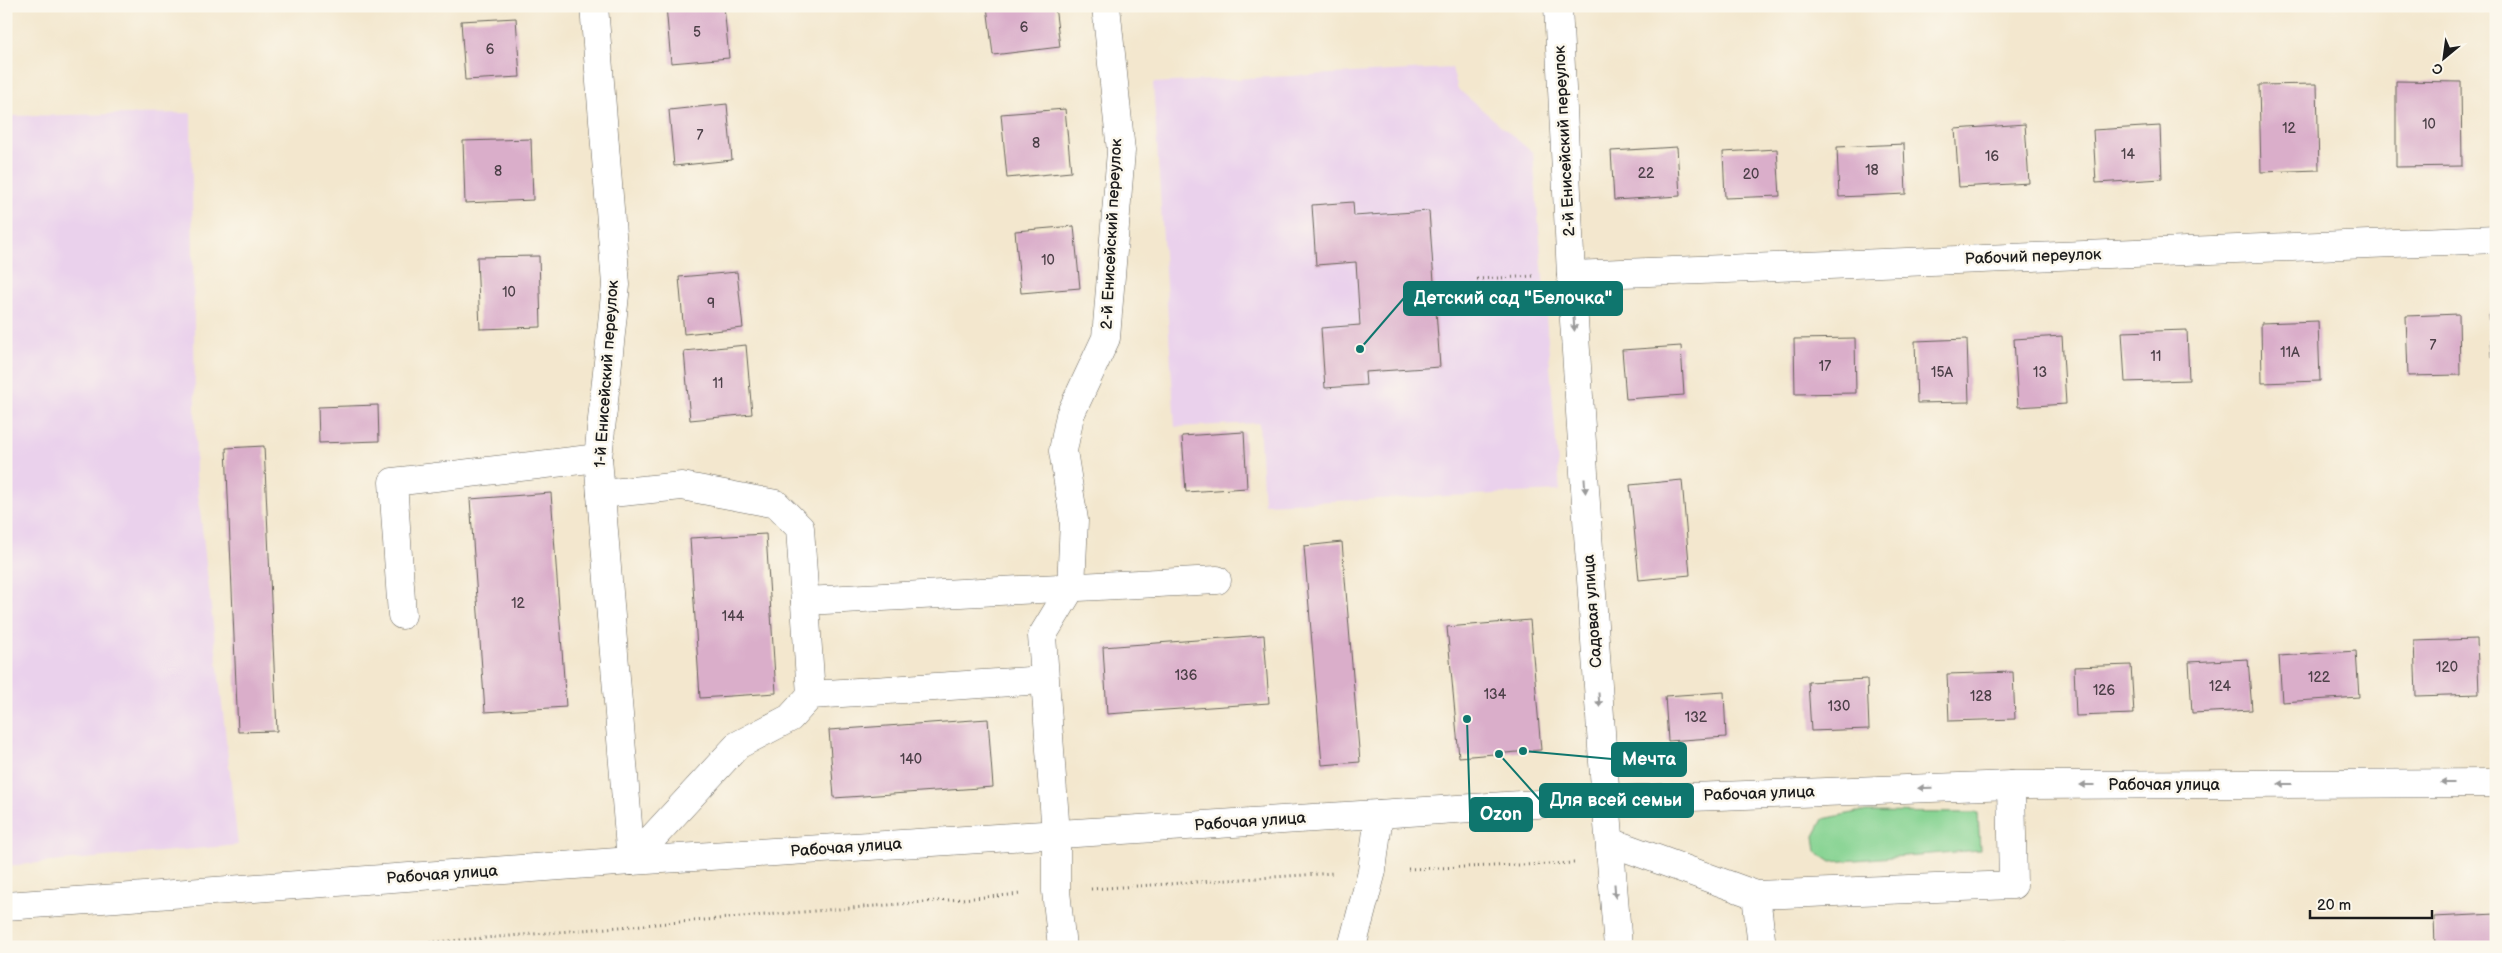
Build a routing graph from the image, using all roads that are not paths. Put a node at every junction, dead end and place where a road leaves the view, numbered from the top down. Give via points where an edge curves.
1 (594, 6) edge
2 (1106, 6) edge
3 (1558, 6) edge
4 (2496, 239) edge
5 (1571, 275) junction
6 (598, 458) junction
7 (601, 494) junction
8 (1218, 580) dead end
9 (1071, 588) junction
10 (805, 601) junction
11 (402, 614) dead end
12 (1044, 680) junction
13 (811, 695) junction
14 (2496, 783) edge
15 (2011, 785) junction
16 (1606, 800) junction
17 (1379, 814) junction
18 (1056, 835) junction
19 (1611, 852) junction
20 (631, 861) junction
21 (1756, 895) junction
22 (6, 906) edge
23 (1062, 947) edge
24 (1352, 947) edge
25 (1618, 947) edge
26 (1762, 947) edge

1 - 6 street, 1-й Енисейский переулок via 616,285
2 - 9 street, 2-й Енисейский переулок via 1120,151 1106,338 1070,415 1063,452 1074,520
3 - 5 street, 2-й Енисейский переулок
4 - 5 street, Рабочий переулок
5 -> 16 street, Садовая улица
6 - 7 street, 1-й Енисейский переулок
6 - 11 street via 393,482
7 - 10 street via 682,486 776,504 800,528
7 - 20 street, 1-й Енисейский переулок
8 - 9 street
9 - 10 street
9 - 12 street, 2-й Енисейский переулок via 1042,636
10 - 13 street
12 - 13 street
12 - 18 street, 2-й Енисейский переулок
13 - 20 street via 790,718 738,744
14 -> 15 street, Рабочая улица
15 -> 16 street, Рабочая улица
15 - 21 street via 2013,885
16 - 17 street, Рабочая улица
16 - 19 street, Садовая улица
17 - 18 street, Рабочая улица
17 - 24 street via 1372,870
18 - 20 street, Рабочая улица
18 - 23 street, 2-й Енисейский переулок via 1056,891
19 - 21 street
19 -> 25 street, Садовая улица
20 - 22 street, Рабочая улица
21 - 26 street

